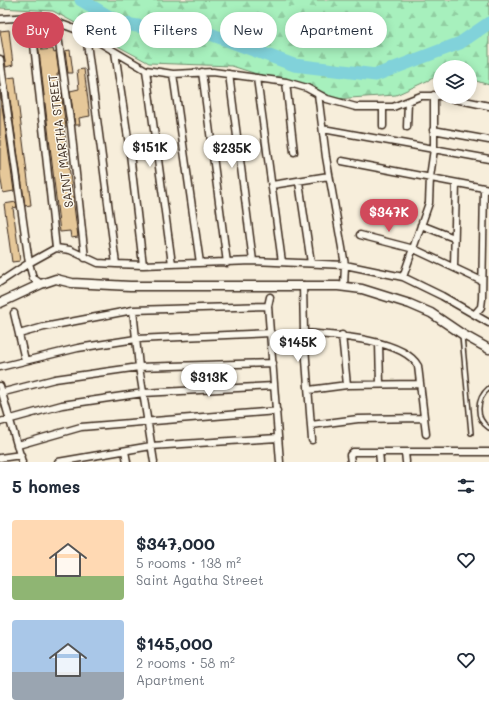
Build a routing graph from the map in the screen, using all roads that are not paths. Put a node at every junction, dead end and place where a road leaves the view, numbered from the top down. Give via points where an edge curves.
1 (0, 18) edge
2 (12, 18) edge
3 (34, 48) edge
4 (60, 48) edge
5 (88, 48) edge
6 (108, 48) edge
7 (115, 52) junction
8 (0, 59) edge
9 (146, 70) junction
10 (202, 72) junction
11 (173, 74) junction
12 (229, 74) junction
13 (257, 78) junction
14 (286, 82) junction
15 (318, 94) junction
16 (433, 96) edge
17 (408, 101) junction
18 (436, 104) edge
19 (477, 104) edge
20 (489, 106) edge
21 (383, 107) junction
22 (383, 126) dead end
23 (407, 127) dead end
24 (322, 129) junction
25 (433, 130) junction
26 (489, 140) edge
27 (434, 149) junction
28 (294, 152) dead end
29 (489, 159) edge
30 (342, 161) dead end
31 (329, 176) junction
32 (430, 177) junction
33 (299, 182) junction
34 (456, 183) junction
35 (272, 185) junction
36 (486, 189) edge
37 (421, 225) junction
38 (360, 235) dead end
39 (454, 238) junction
40 (56, 248) junction
41 (414, 249) junction
42 (85, 258) junction
43 (253, 261) junction
44 (282, 262) junction
45 (29, 263) junction
46 (200, 263) junction
47 (227, 263) junction
48 (311, 263) junction
49 (116, 264) junction
50 (172, 264) junction
51 (143, 265) junction
52 (344, 265) junction
53 (454, 267) junction
54 (403, 277) junction
55 (482, 281) junction
56 (0, 282) edge
57 (41, 284) junction
58 (303, 286) junction
59 (344, 287) junction
60 (270, 297) dead end
61 (0, 303) edge
62 (268, 306) junction
63 (133, 310) junction
64 (14, 313) dead end
65 (475, 314) junction
66 (489, 323) edge
67 (271, 333) junction
68 (304, 333) junction
69 (19, 334) junction
70 (462, 334) junction
71 (342, 335) junction
72 (136, 339) junction
73 (379, 343) junction
74 (489, 349) edge
75 (25, 360) junction
76 (273, 362) junction
77 (0, 367) edge
78 (139, 367) junction
79 (380, 384) junction
80 (419, 384) junction
81 (347, 385) junction
82 (0, 386) edge
83 (274, 386) junction
84 (489, 388) edge
85 (309, 390) junction
86 (0, 393) edge
87 (143, 393) junction
88 (277, 411) junction
89 (424, 418) junction
90 (10, 420) junction
91 (147, 421) junction
92 (0, 422) edge
93 (311, 425) junction
94 (489, 428) edge
95 (471, 433) dead end
96 (426, 434) dead end
97 (278, 438) junction
98 (312, 440) dead end
99 (18, 445) junction
100 (151, 446) junction
101 (125, 451) junction
102 (379, 452) junction
103 (405, 452) junction
104 (489, 452) edge
105 (0, 458) edge
106 (21, 459) edge
107 (58, 462) edge
108 (127, 462) edge
109 (154, 462) edge
110 (280, 462) edge
111 (351, 462) edge
112 (380, 462) edge
113 (406, 462) edge

1 - 2 street
3 - 40 street
4 - 42 street, SAINT MARTHA STREET
5 - 49 street
6 - 7 street
7 - 9 street
7 - 51 street via 130,145
8 - 45 street
9 - 11 street
9 - 50 street
10 - 11 street
10 - 12 street
10 - 47 street
11 - 46 street
12 - 13 street
12 - 43 street
13 - 14 street
13 - 35 street
14 - 15 street
14 - 28 street
15 - 21 street via 356,107
15 - 24 street
16 - 17 street via 422,96
17 - 21 street via 393,107
17 - 23 street
18 - 25 street
19 - 20 street
21 - 22 street
24 - 27 street
24 - 31 street
25 - 26 street
25 - 27 street
27 - 29 street
27 - 32 street
30 - 32 street
31 - 33 street
31 - 52 street
32 - 34 street
32 - 37 street via 429,203
33 - 35 street
33 - 48 street
34 - 36 street
34 - 39 street
35 - 44 street
36 - 55 street
37 - 39 street
37 - 41 street
38 - 41 street
39 - 53 street
40 - 42 street via 70,250
40 - 45 street
41 - 53 street
41 - 54 street
42 - 49 street via 98,263
43 - 44 street
43 - 47 street
44 - 48 street
45 - 56 street
45 - 57 street via 34,278
46 - 47 street
46 - 50 street
48 - 52 street
49 - 51 street
50 - 51 street
52 - 54 street
52 - 59 street
53 - 55 street
54 - 65 street
55 - 65 street via 481,307
57 - 58 street via 56,279 130,286
57 - 61 street
58 - 59 street
58 - 68 street
59 - 70 street via 362,289 410,304 431,313
60 - 62 street
62 - 63 street
62 - 67 street
63 - 69 street
63 - 72 street
64 - 69 street
65 - 66 street
67 - 72 street
67 - 76 street
68 - 71 street
68 - 85 street
69 - 75 street
70 - 74 street
70 - 95 lane
71 - 73 street
71 - 81 street
72 - 75 street
72 - 78 street
73 - 79 street
73 - 80 street via 406,353 415,360
75 - 77 street
76 - 78 street
76 - 83 street
78 - 86 street via 55,379
78 - 87 street
79 - 80 street
79 - 81 street
80 - 89 street
81 - 85 street
82 - 86 street
83 - 87 street
83 - 88 street
84 - 94 lane via 480,400 478,410 481,420
85 - 93 street
86 - 90 street
87 - 90 street via 62,406
87 - 91 street
88 - 91 street
88 - 97 street
89 - 93 street via 358,419
89 - 96 street
90 - 92 street
90 - 99 street
91 - 99 street via 81,428
91 - 100 street
93 - 98 street
97 - 100 street
97 - 110 street
99 - 106 street
100 - 101 street
100 - 109 street
101 - 107 street
101 - 108 street
102 - 103 street
102 - 111 street via 352,452
102 - 112 street
103 - 104 street
103 - 113 street
105 - 106 street

